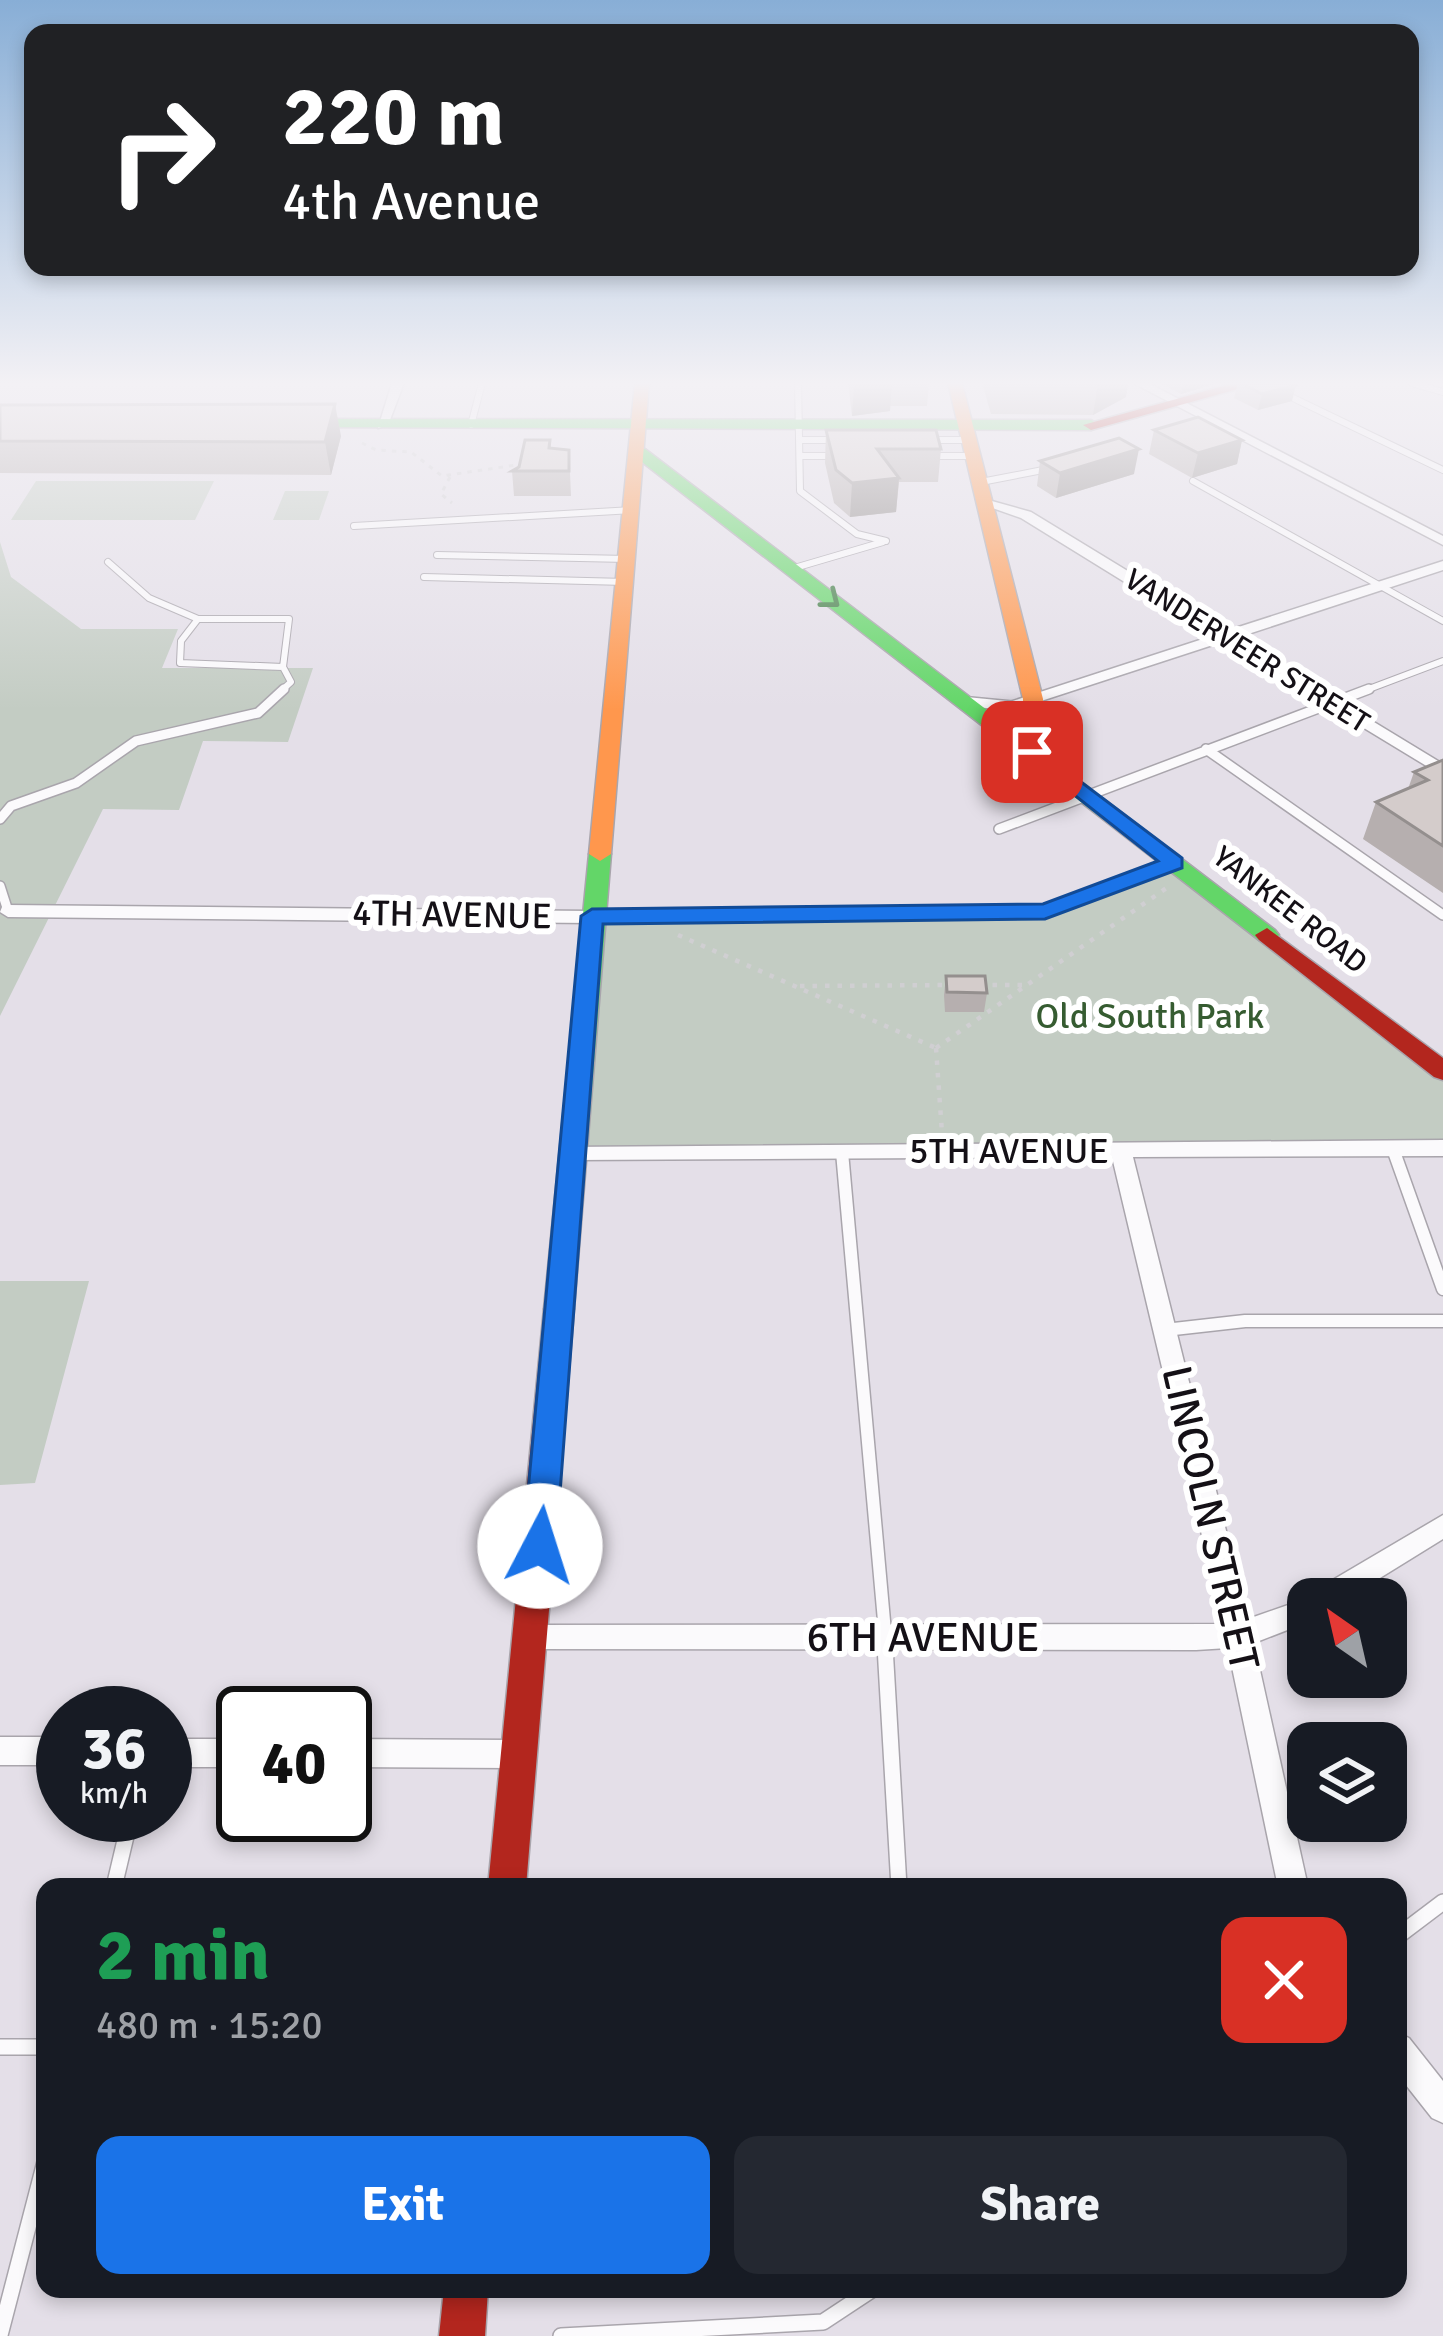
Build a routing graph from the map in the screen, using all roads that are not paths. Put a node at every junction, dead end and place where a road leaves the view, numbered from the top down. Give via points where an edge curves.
1 (635, 492) edge
2 (702, 492) edge
3 (801, 492) edge
4 (983, 492) edge
5 (1004, 492) edge
6 (1213, 492) edge
7 (1348, 492) edge
8 (633, 511) junction
9 (354, 526) dead end
10 (1443, 541) edge
11 (437, 554) dead end
12 (108, 562) dead end
13 (1443, 565) edge
14 (791, 569) junction
15 (627, 570) junction
16 (424, 577) dead end
17 (1381, 586) junction
18 (198, 619) junction
19 (1443, 621) edge
20 (1228, 639) junction
21 (1443, 661) edge
22 (283, 667) junction
23 (1033, 699) junction
24 (962, 700) junction
25 (1330, 702) junction
26 (1206, 749) junction
27 (1032, 752) junction
28 (1443, 771) edge
29 (1085, 793) junction
30 (0, 819) edge
31 (999, 829) dead end
32 (1174, 863) junction
33 (0, 886) edge
34 (8, 911) joint
35 (1443, 915) edge
36 (592, 916) junction
37 (1443, 1071) edge
38 (1443, 1148) edge
39 (1393, 1149) junction
40 (1121, 1151) junction
41 (575, 1152) junction
42 (842, 1152) junction
43 (1443, 1289) edge
44 (1443, 1321) edge
45 (1165, 1330) junction
46 (1443, 1526) edge
47 (1358, 1578) edge
48 (1287, 1621) edge
49 (1239, 1636) junction
50 (531, 1637) junction
51 (885, 1637) junction
52 (0, 1750) edge
53 (36, 1751) edge
54 (372, 1753) edge
55 (520, 1754) junction
56 (125, 1842) edge
57 (116, 1878) edge
58 (508, 1878) edge
59 (898, 1878) edge
60 (1291, 1878) edge
61 (1443, 1902) edge
62 (1407, 1929) edge
63 (0, 2047) edge
64 (36, 2047) edge
65 (1407, 2061) edge
66 (1443, 2108) edge
67 (36, 2197) edge
68 (465, 2298) edge
69 (859, 2298) edge
70 (0, 2335) edge
71 (462, 2336) edge
72 (561, 2336) edge

1 - 8 street
2 - 14 street, YANKEE ROAD
3 - 14 lane via 857,534 886,541
4 - 23 street
5 - 20 street, VANDERVEER STREET via 1026,515
6 - 17 lane
7 - 10 street
8 - 9 lane via 532,510 448,524
8 - 15 street
11 - 15 lane
12 - 18 lane via 136,592
13 - 17 street
14 -> 24 street, YANKEE ROAD
15 - 16 lane
15 - 36 street
17 - 19 lane
17 - 20 street
18 - 22 lane via 289,619
18 - 22 lane via 181,641 180,663
20 - 23 street
20 - 25 street, VANDERVEER STREET
21 - 25 lane
22 - 30 lane via 292,682 258,713 136,741 76,783 11,806
23 - 24 lane via 992,707
23 - 27 street
24 - 27 street, YANKEE ROAD
25 - 26 lane
25 - 28 street, VANDERVEER STREET
26 - 29 lane
26 - 35 lane
27 - 29 street, YANKEE ROAD
29 - 31 lane
29 - 32 street, YANKEE ROAD
32 - 36 street, 4TH AVENUE via 1045,912
32 - 37 street, YANKEE ROAD
33 - 34 lane
34 - 36 street, 4TH AVENUE
36 - 41 street
38 - 39 street, 5TH AVENUE
39 - 40 street, 5TH AVENUE
39 - 43 lane
40 - 42 street, 5TH AVENUE
40 - 45 street, LINCOLN STREET
41 - 42 street, 5TH AVENUE
41 - 50 street
42 - 51 lane
44 - 45 lane via 1245,1321
45 - 49 street, LINCOLN STREET
46 - 47 street
48 - 49 street, 6TH AVENUE
49 - 51 street, 6TH AVENUE
49 - 60 street, LINCOLN STREET
50 - 51 street, 6TH AVENUE
50 - 55 street
51 - 59 lane
52 - 53 street
54 - 55 street
55 - 58 street
56 - 57 lane
61 - 62 lane
63 - 64 lane
65 - 66 street
67 - 70 lane
68 - 71 street
69 - 72 lane via 823,2322

